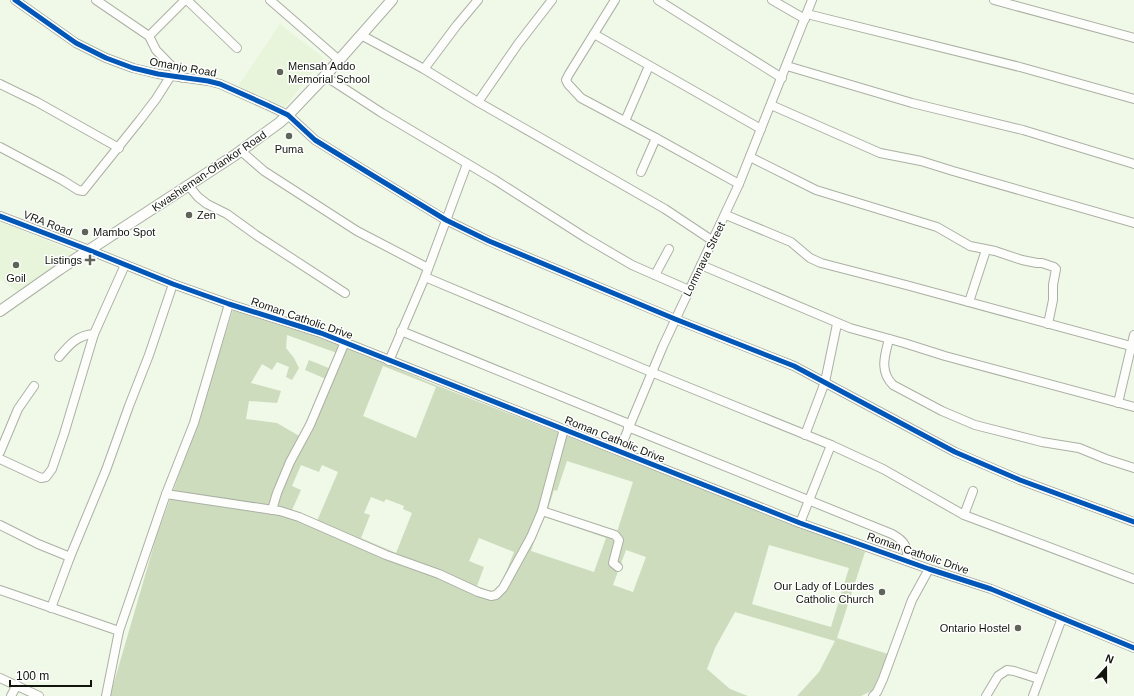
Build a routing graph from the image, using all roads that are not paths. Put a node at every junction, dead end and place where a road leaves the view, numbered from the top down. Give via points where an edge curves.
1 (15, 0) edge
2 (96, 0) edge
3 (186, 0) edge
4 (270, 0) edge
5 (392, 0) edge
6 (478, 0) edge
7 (552, 0) edge
8 (615, 0) edge
9 (658, 0) edge
10 (772, 0) edge
11 (812, 0) edge
12 (994, 0) edge
13 (1012, 2) edge
14 (806, 16) junction
15 (594, 34) junction
16 (361, 35) junction
17 (149, 36) junction
18 (1134, 38) edge
19 (237, 48) dead end
20 (339, 60) junction
21 (649, 66) junction
22 (787, 66) junction
23 (424, 69) junction
24 (324, 76) junction
25 (170, 77) junction
26 (183, 78) junction
27 (782, 78) junction
28 (0, 84) edge
29 (1134, 99) edge
30 (478, 102) junction
31 (771, 105) junction
32 (288, 115) junction
33 (625, 121) junction
34 (761, 130) junction
35 (656, 138) junction
36 (0, 147) edge
37 (118, 148) junction
38 (241, 151) junction
39 (750, 157) junction
40 (467, 164) junction
41 (1134, 164) edge
42 (641, 172) dead end
43 (739, 184) junction
44 (188, 185) junction
45 (726, 215) junction
46 (0, 216) edge
47 (446, 220) junction
48 (1134, 223) edge
49 (713, 241) junction
50 (668, 249) dead end
51 (89, 250) junction
52 (986, 250) junction
53 (125, 265) junction
54 (701, 265) junction
55 (428, 268) junction
56 (655, 275) junction
57 (425, 277) junction
58 (173, 284) junction
59 (689, 290) junction
60 (345, 293) dead end
61 (969, 302) junction
62 (229, 304) junction
63 (0, 311) edge
64 (675, 319) junction
65 (837, 324) junction
66 (1048, 324) junction
67 (401, 331) junction
68 (94, 334) junction
69 (1134, 335) edge
70 (889, 339) junction
71 (345, 342) junction
72 (1133, 347) edge
73 (59, 357) dead end
74 (389, 360) junction
75 (651, 372) junction
76 (825, 382) junction
77 (34, 386) dead end
78 (1118, 403) junction
79 (1134, 407) edge
80 (629, 425) junction
81 (564, 429) junction
82 (805, 435) junction
83 (831, 445) junction
84 (619, 451) junction
85 (0, 452) edge
86 (0, 459) edge
87 (1134, 468) edge
88 (973, 491) dead end
89 (166, 494) junction
90 (809, 501) junction
91 (272, 510) junction
92 (542, 511) junction
93 (964, 515) junction
94 (1134, 522) edge
95 (800, 523) junction
96 (0, 525) edge
97 (70, 557) junction
98 (908, 561) junction
99 (618, 567) dead end
100 (929, 569) junction
101 (1134, 579) edge
102 (0, 590) edge
103 (51, 608) junction
104 (1062, 618) junction
105 (119, 631) junction
106 (1134, 648) edge
107 (0, 678) edge
108 (1039, 679) junction
109 (16, 684) junction
110 (11, 696) edge
111 (39, 696) edge
112 (106, 696) edge
113 (873, 696) edge
114 (986, 696) edge
115 (1033, 696) edge

1 - 25 street, Omanjo Road via 93,52 134,68
2 - 17 street
3 - 17 street
3 - 19 street
4 - 20 street
5 - 16 main road, Kwashieman-Ofankor Road
6 - 23 street
7 - 30 street
8 - 15 street
9 - 27 street
10 - 14 street
11 - 14 street, Lormnava Street
12 - 13 street
13 - 18 street
14 - 22 street, Lormnava Street
14 - 29 street via 1020,67
15 - 21 street
15 - 33 street via 566,80 581,98
16 - 20 main road, Kwashieman-Ofankor Road
16 - 23 street
17 - 26 street via 156,50
20 - 24 main road, Kwashieman-Ofankor Road
21 - 33 street
21 - 34 street
22 - 27 street, Lormnava Street
22 - 41 street via 912,103 1023,130
23 - 30 street
24 - 32 main road, Kwashieman-Ofankor Road
24 - 40 street
25 - 26 street, Omanjo Road
25 - 37 street
26 - 32 street, Omanjo Road via 220,84
27 - 31 street, Lormnava Street
28 - 37 street
30 - 49 street via 665,209
31 - 34 street, Lormnava Street
31 - 48 street via 880,153 921,161
32 - 38 main road, Kwashieman-Ofankor Road
32 - 47 street, Omanjo Road via 316,140
33 - 35 street
34 - 39 street, Lormnava Street
35 - 42 street
35 - 43 street
36 - 37 street via 82,192
38 - 44 main road, Kwashieman-Ofankor Road
38 - 55 street via 264,171 357,231
39 - 43 street, Lormnava Street
39 - 52 street via 816,190 937,227 964,243
40 - 47 street
40 - 56 street via 586,238 632,265
43 - 45 street, Lormnava Street
44 - 51 main road, Kwashieman-Ofankor Road
44 - 60 street via 206,204 227,214
45 - 49 street, Lormnava Street
45 - 61 street via 791,242 810,258 821,263
46 - 51 street, VRA Road
47 - 55 street
47 - 64 street, Omanjo Road
49 - 54 street, Lormnava Street
50 - 56 street
51 - 53 street, Roman Catholic Drive
51 - 63 main road, Kwashieman-Ofankor Road
52 - 61 street
52 - 66 street via 998,251 1055,268
53 - 58 street, Roman Catholic Drive
53 - 68 street
54 - 59 street, Lormnava Street
54 - 65 street
55 - 57 street
56 - 59 street
57 - 67 street
57 - 75 street
58 - 62 street, Roman Catholic Drive
58 - 97 street via 106,470
59 - 64 street, Lormnava Street
61 - 66 street
62 - 71 street, Roman Catholic Drive
62 - 89 street via 194,424
64 - 75 street, Lormnava Street
64 - 76 street, Omanjo Road via 794,366
65 - 70 street
65 - 76 street
66 - 72 street
67 - 74 street
67 - 80 street
68 - 73 street via 82,336 74,341
68 - 86 street via 64,434 49,474 41,478
69 - 72 street
70 - 78 street
70 - 87 street via 883,362 889,381 942,411 984,428 1079,448
71 - 74 street, Roman Catholic Drive
71 - 91 street via 310,425 290,462
72 - 78 street
74 - 81 street, Roman Catholic Drive
75 - 80 street, Lormnava Street
75 - 82 street
76 - 82 street
76 - 94 street, Omanjo Road via 955,452 1020,480
77 - 85 street via 18,409
78 - 79 street
80 - 84 street, Lormnava Street
80 - 90 street
81 - 84 street, Roman Catholic Drive
81 - 92 street
82 - 83 street
83 - 90 street
83 - 93 street via 883,469
84 - 95 street, Roman Catholic Drive
88 - 93 street
89 - 91 street
89 - 105 street
90 - 95 street
90 - 98 street via 901,539 907,549
91 - 92 street via 299,517 386,555 491,596 503,588
92 - 99 street via 615,535 619,540 613,563
93 - 101 street
95 - 98 street, Roman Catholic Drive
96 - 97 street
97 - 103 street
98 - 100 street, Roman Catholic Drive
100 - 104 street, Roman Catholic Drive via 992,589
100 - 113 street via 912,600 883,679
102 - 103 street
103 - 105 street
104 - 106 street, Roman Catholic Drive
104 - 108 street
105 - 112 street
107 - 109 street
108 - 114 street via 1007,670 998,676
108 - 115 street
109 - 110 street
109 - 111 street

